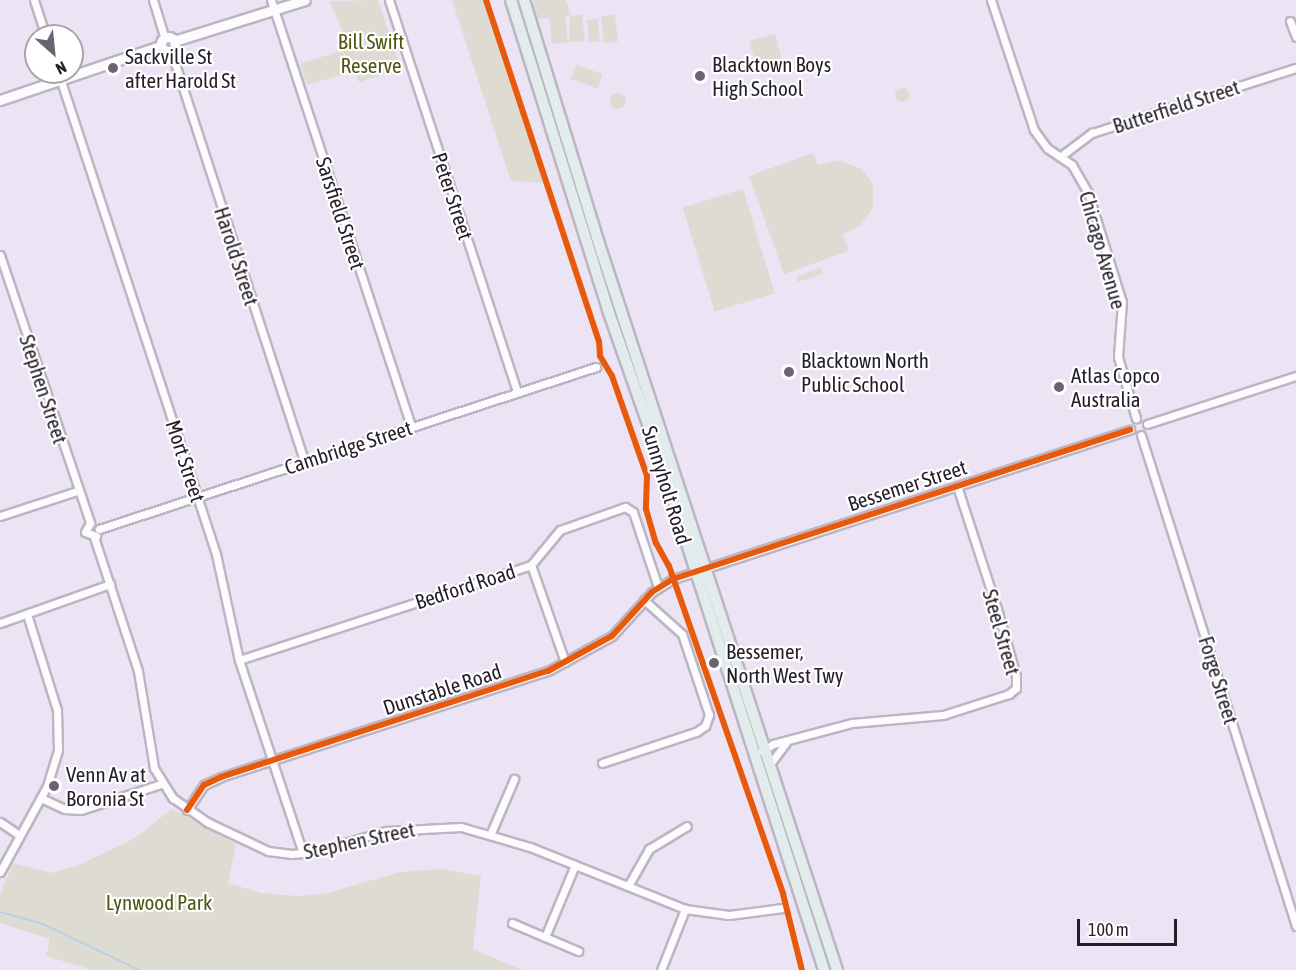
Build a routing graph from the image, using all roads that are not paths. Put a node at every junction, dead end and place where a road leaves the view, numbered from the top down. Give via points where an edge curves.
1 (34, 0) edge
2 (153, 0) edge
3 (271, 0) edge
4 (305, 0) edge
5 (389, 0) edge
6 (511, 0) edge
7 (524, 0) edge
8 (991, 0) edge
9 (274, 10) junction
10 (1290, 21) dead end
11 (42, 24) edge
12 (1296, 37) edge
13 (162, 42) junction
14 (173, 46) junction
15 (84, 68) edge
16 (1296, 68) edge
17 (39, 84) edge
18 (62, 84) edge
19 (0, 100) edge
20 (1062, 156) junction
21 (0, 255) edge
22 (596, 367) dead end
23 (1296, 376) edge
24 (517, 392) junction
25 (1136, 418) junction
26 (1147, 424) junction
27 (411, 427) junction
28 (1130, 430) junction
29 (1141, 435) junction
30 (304, 461) junction
31 (957, 486) junction
32 (77, 491) junction
33 (197, 496) junction
34 (0, 516) edge
35 (90, 523) junction
36 (99, 529) junction
37 (94, 537) junction
38 (531, 565) junction
39 (700, 570) junction
40 (110, 584) junction
41 (658, 587) junction
42 (644, 600) junction
43 (27, 614) junction
44 (0, 623) edge
45 (239, 660) junction
46 (565, 662) junction
47 (786, 743) junction
48 (765, 747) junction
49 (271, 760) junction
50 (602, 763) dead end
51 (765, 766) junction
52 (514, 779) dead end
53 (161, 784) junction
54 (41, 798) junction
55 (186, 810) junction
56 (0, 822) edge
57 (687, 825) dead end
58 (491, 833) junction
59 (19, 835) junction
60 (303, 853) junction
61 (575, 865) junction
62 (0, 872) edge
63 (628, 886) junction
64 (783, 908) dead end
65 (685, 909) junction
66 (512, 923) dead end
67 (1296, 926) edge
68 (545, 937) junction
69 (578, 951) dead end
70 (661, 970) edge
71 (824, 970) edge
72 (837, 970) edge

1 - 11 street
2 - 13 street
3 - 9 street, Sarsfield Street
4 - 9 street
5 - 24 street, Peter Street
6 - 39 main road, Sunnyholt Road
7 - 39 main road, Sunnyholt Road
8 - 20 street, Chicago Avenue via 1034,130 1047,148
9 - 14 street
9 - 27 street, Sarsfield Street
10 - 12 street
13 - 14 street
13 - 15 street
14 - 30 street, Harold Street
16 - 20 street, Butterfield Street via 1092,133
17 - 19 street
18 - 33 street, Mort Street
20 - 25 street, Chicago Avenue via 1085,185 1121,296 1118,357
21 - 32 street, Stephen Street
22 - 24 street, Cambridge Street
23 - 26 street
24 - 27 street, Cambridge Street
25 - 26 street
25 - 28 street
26 - 29 street
27 - 30 street, Cambridge Street
28 - 29 street
28 - 31 street, Bessemer Street
29 - 67 street, Forge Street
30 - 33 street, Cambridge Street
31 - 39 street, Bessemer Street
31 - 47 street, Steel Street via 1000,621 1016,688 1009,694 943,715 852,723
32 - 34 street
32 - 35 street, Stephen Street
33 - 36 street, Cambridge Street
33 - 45 street, Mort Street via 216,554
35 - 36 street
35 - 37 street, Stephen Street via 85,532
36 - 37 street
37 - 40 street, Stephen Street
38 - 41 street, Bedford Road via 561,530 628,507 639,526
38 - 45 street, Bedford Road
38 - 46 street
39 - 41 street, Dunstable Road
39 - 48 main road, Sunnyholt Road
39 - 51 main road, Sunnyholt Road
40 - 43 street
40 - 53 street, Stephen Street via 138,671 147,742
41 - 42 street, Dunstable Road
42 - 46 street, Dunstable Road via 612,636
42 - 50 street via 682,633 709,716 705,726 696,732
43 - 44 street
43 - 54 street via 52,692 59,731 56,760
45 - 49 street, Mort Street
46 - 49 street, Dunstable Road via 523,681
47 - 48 street, Steel Street
47 - 51 street
48 - 51 main road, Sunnyholt Road
49 - 55 street, Dunstable Road via 213,780
49 - 60 street, Mort Street
51 - 71 main road, Sunnyholt Road
51 - 72 main road, Sunnyholt Road
52 - 58 street
53 - 54 street via 81,810 61,808
53 - 55 street, Stephen Street
54 - 59 street
55 - 60 street, Stephen Street via 268,850
56 - 59 street
57 - 63 street via 649,849
58 - 60 street, Stephen Street via 461,827 408,827
58 - 61 street, Stephen Street
59 - 62 street
61 - 63 street, Stephen Street
61 - 68 street
63 - 65 street, Stephen Street
64 - 65 street, Stephen Street via 729,915
65 - 70 street
66 - 68 street
68 - 69 street

